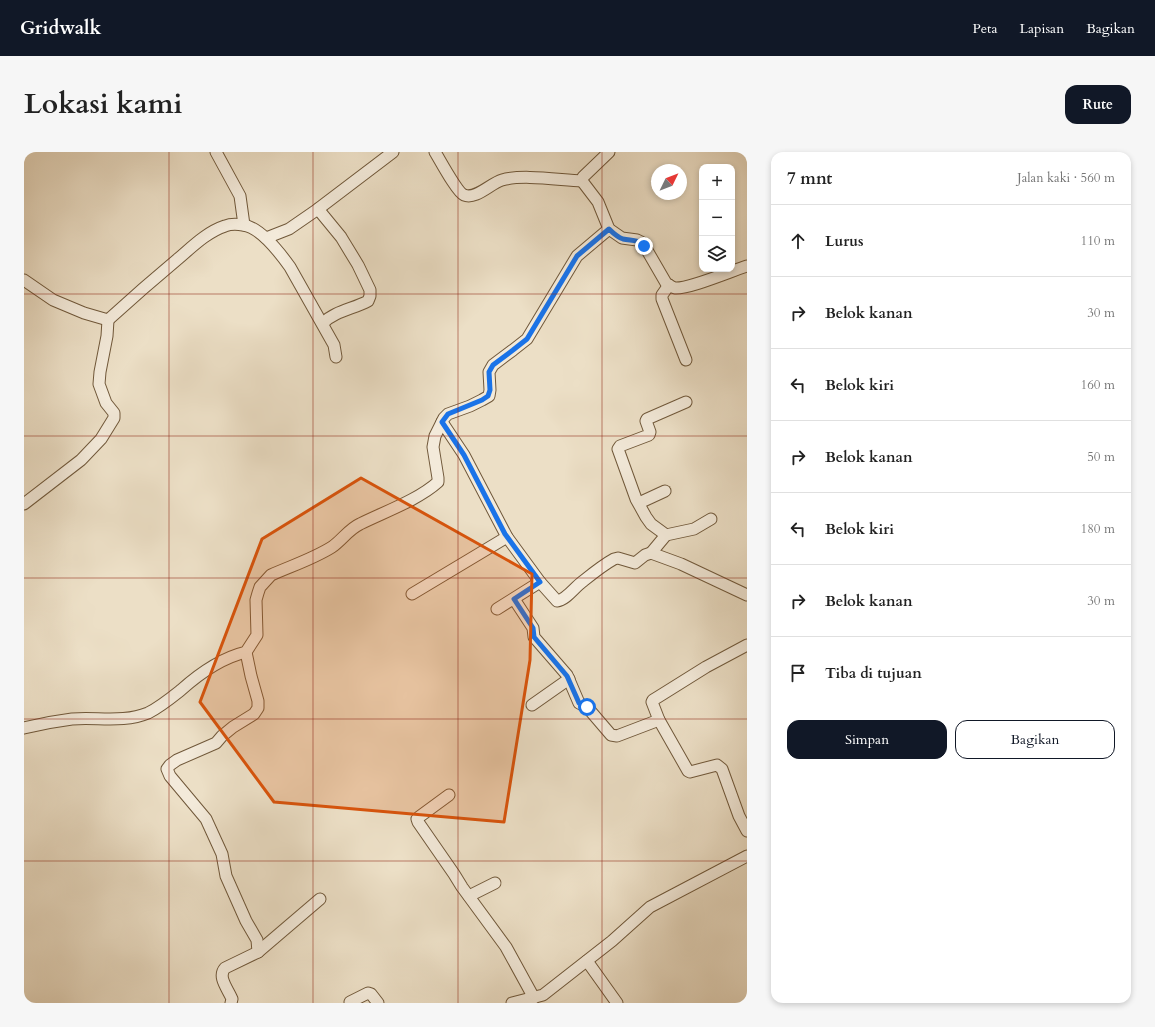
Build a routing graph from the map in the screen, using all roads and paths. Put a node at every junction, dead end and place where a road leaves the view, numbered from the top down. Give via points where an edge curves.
1 (216, 152) edge
2 (393, 152) edge
3 (435, 152) edge
4 (609, 152) edge
5 (582, 181) junction
6 (318, 209) junction
7 (244, 224) junction
8 (609, 229) junction
9 (266, 238) junction
10 (747, 266) edge
11 (24, 280) edge
12 (668, 285) junction
13 (108, 320) junction
14 (323, 323) junction
15 (336, 358) dead end
16 (686, 360) dead end
17 (686, 402) dead end
18 (442, 422) junction
19 (665, 491) dead end
20 (639, 503) junction
21 (24, 504) edge
22 (711, 519) dead end
23 (666, 535) junction
24 (507, 537) junction
25 (651, 553) junction
26 (540, 582) junction
27 (412, 594) dead end
28 (747, 595) edge
29 (514, 599) junction
30 (498, 610) dead end
31 (747, 646) edge
32 (246, 652) junction
33 (568, 679) junction
34 (532, 705) dead end
35 (659, 720) junction
36 (24, 728) edge
37 (449, 795) dead end
38 (747, 831) edge
39 (747, 856) edge
40 (495, 883) dead end
41 (469, 896) junction
42 (320, 899) dead end
43 (258, 952) junction
44 (587, 961) junction
45 (534, 998) junction
46 (350, 1002) edge
47 (231, 1003) edge
48 (378, 1003) edge
49 (512, 1003) edge
50 (617, 1003) edge

1 - 7 street via 240,196
2 - 6 street
3 - 5 street via 465,196 474,195 501,180 519,177
4 - 5 street
5 - 8 street via 598,202
6 - 9 street via 289,229
6 - 14 street via 341,237 370,290 368,301 328,318
7 - 9 street
7 - 13 street via 226,226 212,232
8 - 12 street via 622,238 641,242
8 - 18 street via 577,256 527,339 493,365 489,372 488,396 448,414
9 - 14 street via 290,266
10 - 12 street via 691,285 676,288
11 - 13 street via 53,300
12 - 16 street via 662,299
13 - 21 street via 99,384 106,403 114,413 114,418 101,439 81,460
14 - 15 street via 334,345
17 - 20 street via 647,418 649,435 618,448
18 - 24 street via 464,455
18 - 32 street via 434,436 433,447 438,482 419,495 358,524 332,547 316,556 271,575 260,587 256,600 257,635
19 - 20 street
20 - 23 street via 651,524
22 - 23 street via 694,529
23 - 25 street
24 - 26 street
24 - 27 street
25 - 26 street via 645,554 635,563 614,559 582,581 559,602
25 - 28 street
26 - 29 street
29 - 30 street
29 - 33 street via 533,628 534,637
31 - 35 street via 706,667 653,700
32 - 36 street via 219,662 167,702 148,713 125,719 73,719
32 - 43 street via 258,708 254,714 233,727 216,743 177,760 168,769 170,776 206,819 222,854 226,876 257,940
33 - 34 street
33 - 35 street via 579,703 587,707 614,736
35 - 38 street via 688,771 717,765 722,769
37 - 41 street via 417,819
39 - 44 street via 650,907
40 - 41 street
41 - 45 street via 506,947
42 - 43 street
43 - 47 street via 225,968 222,972 221,976 232,998
44 - 45 street via 543,995
44 - 50 street
45 - 49 street
46 - 48 street via 368,993

